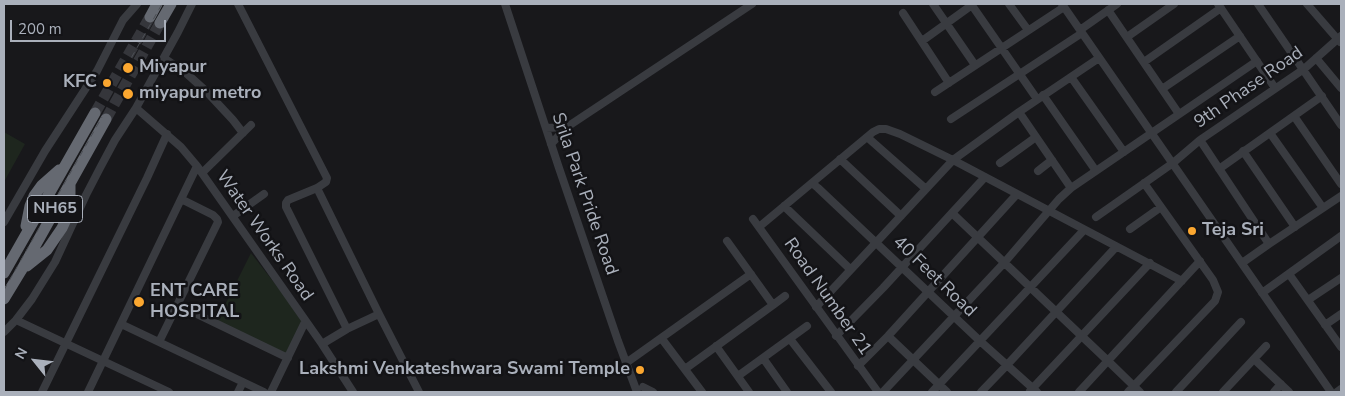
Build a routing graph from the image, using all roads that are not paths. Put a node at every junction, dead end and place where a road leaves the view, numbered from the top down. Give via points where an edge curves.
1 (137, 4) edge
2 (157, 4) edge
3 (171, 4) edge
4 (192, 4) edge
5 (238, 4) edge
6 (505, 4) edge
7 (752, 4) edge
8 (934, 4) edge
9 (972, 4) edge
10 (1009, 4) edge
11 (1117, 4) edge
12 (1174, 4) edge
13 (1258, 4) edge
14 (1307, 4) edge
15 (1063, 5) edge
16 (1220, 6) edge
17 (1108, 10) junction
18 (903, 13) dead end
19 (150, 17) tunnel mouth
20 (947, 22) junction
21 (160, 23) tunnel mouth
22 (1028, 30) junction
23 (1081, 31) junction
24 (1240, 36) junction
25 (1127, 37) junction
26 (1340, 40) edge
27 (922, 41) junction
28 (1002, 47) junction
29 (164, 58) junction
30 (1099, 58) junction
31 (1316, 58) junction
32 (1257, 60) junction
33 (1144, 62) junction
34 (975, 65) junction
35 (1304, 69) junction
36 (1020, 73) junction
37 (1071, 77) junction
38 (949, 83) junction
39 (1276, 88) junction
40 (1341, 88) edge
41 (1162, 89) junction
42 (935, 92) dead end
43 (1322, 96) junction
44 (1040, 97) junction
45 (136, 108) junction
46 (1019, 112) junction
47 (1179, 114) junction
48 (1294, 116) junction
49 (951, 119) dead end
50 (1341, 124) edge
51 (251, 126) dead end
52 (567, 127) junction
53 (546, 128) junction
54 (1151, 132) junction
55 (243, 133) junction
56 (1270, 133) junction
57 (167, 134) junction
58 (867, 137) junction
59 (1036, 137) junction
60 (1200, 140) junction
61 (551, 144) junction
62 (1243, 151) junction
63 (1124, 152) junction
64 (840, 159) junction
65 (953, 160) junction
66 (1052, 160) junction
67 (1000, 163) dead end
68 (1173, 163) junction
69 (1219, 168) junction
70 (200, 169) junction
71 (1038, 171) dead end
72 (1096, 171) junction
73 (985, 177) junction
74 (812, 183) junction
75 (1144, 183) junction
76 (1341, 184) edge
77 (317, 188) junction
78 (1071, 188) junction
79 (926, 189) junction
80 (264, 194) dead end
81 (1017, 194) junction
82 (1341, 196) edge
83 (181, 199) junction
84 (784, 206) junction
85 (1161, 207) junction
86 (1323, 208) junction
87 (1049, 211) junction
88 (952, 213) junction
89 (233, 216) junction
90 (901, 216) junction
91 (1096, 217) dead end
92 (753, 219) dead end
93 (4, 222) edge
94 (1295, 226) junction
95 (760, 227) junction
96 (1130, 229) dead end
97 (1084, 230) junction
98 (1341, 236) edge
99 (978, 238) junction
100 (727, 241) dead end
101 (876, 242) junction
102 (1269, 244) junction
103 (1116, 247) junction
104 (1200, 261) junction
105 (1004, 263) junction
106 (1150, 263) junction
107 (1242, 263) junction
108 (902, 267) junction
109 (850, 270) junction
110 (4, 272) edge
111 (751, 274) junction
112 (1289, 274) junction
113 (1341, 278) edge
114 (1182, 281) junction
115 (1030, 287) junction
116 (928, 292) junction
117 (1262, 293) junction
118 (785, 296) dead end
119 (4, 299) edge
120 (1308, 300) junction
121 (178, 305) junction
122 (773, 305) junction
123 (816, 307) junction
124 (1056, 312) junction
125 (379, 314) junction
126 (1341, 314) edge
127 (954, 317) junction
128 (16, 320) junction
129 (305, 322) junction
130 (1241, 322) dead end
131 (121, 324) junction
132 (1325, 325) junction
133 (807, 326) dead end
134 (347, 329) junction
135 (4, 332) edge
136 (836, 336) junction
137 (888, 336) junction
138 (1082, 336) junction
139 (662, 339) junction
140 (790, 339) junction
141 (980, 341) junction
142 (159, 342) junction
143 (66, 343) junction
144 (322, 344) junction
145 (716, 346) junction
146 (1266, 346) dead end
147 (1341, 347) edge
148 (288, 358) junction
149 (763, 358) junction
150 (1254, 359) junction
151 (913, 360) junction
152 (103, 361) junction
153 (1108, 361) junction
154 (626, 363) junction
155 (1007, 365) junction
156 (858, 366) junction
157 (685, 369) junction
158 (738, 376) junction
159 (243, 382) junction
160 (1281, 384) junction
161 (940, 385) junction
162 (643, 387) dead end
163 (155, 389) edge
164 (1131, 389) edge
165 (1341, 389) edge
166 (1033, 391) edge
167 (42, 392) edge
168 (88, 392) edge
169 (169, 392) edge
170 (238, 392) edge
171 (264, 392) edge
172 (272, 392) edge
173 (353, 392) edge
174 (419, 392) edge
175 (636, 392) edge
176 (653, 392) edge
177 (702, 392) edge
178 (749, 392) edge
179 (787, 392) edge
180 (831, 392) edge
181 (878, 392) edge
182 (883, 392) edge
183 (932, 392) edge
184 (947, 392) edge
185 (980, 392) edge
186 (1079, 392) edge
187 (1140, 392) edge
188 (1176, 392) edge
189 (1223, 392) edge
190 (1274, 392) edge
191 (1289, 392) edge
192 (1331, 392) edge
193 (1337, 392) edge

1 - 93 street via 123,20 98,71 45,151
2 - 19 highway
3 - 21 highway
4 - 29 street
5 - 77 street via 327,178
6 - 53 street, Srila Park Pride Road
7 - 52 street
8 - 20 street
9 - 20 street
9 - 28 street
10 - 22 street
11 - 17 street
12 - 25 street
13 - 35 street
14 - 26 street
15 - 22 street
15 - 23 street
16 - 24 street
16 - 33 street
17 - 23 street
17 - 25 street
18 - 27 street
20 - 27 street
20 - 34 street
22 - 28 street
23 - 30 street
23 - 36 street
24 - 32 street
24 - 41 street
25 - 33 street
26 - 31 street, 9th Phase Road
27 - 38 street
28 - 34 street
28 - 36 street
29 - 45 street
29 - 55 street via 206,91
30 - 37 street
30 - 54 street
31 - 35 street, 9th Phase Road
31 - 40 street
32 - 39 street
32 - 47 street
33 - 41 street
34 - 38 street
35 - 39 street, 9th Phase Road
35 - 43 street
36 - 44 street
36 - 49 street
37 - 44 street
37 - 63 street
38 - 42 street
39 - 60 street, 9th Phase Road
41 - 47 street
43 - 48 street
43 - 50 street
44 - 46 street
44 - 72 street
45 - 57 street, Water Works Road
45 - 128 street via 100,168 55,262
46 - 59 street
46 - 65 street
47 - 54 street
48 - 56 street
48 - 76 street
51 - 55 street
52 - 53 street
52 - 61 street
53 - 61 street, Srila Park Pride Road
54 - 63 street
54 - 68 street
55 - 70 street
56 - 62 street
56 - 86 street
57 - 70 street, Water Works Road
57 - 143 street
58 - 64 street
58 - 65 street via 879,129 886,130
58 - 79 street
59 - 66 street
59 - 67 street
60 - 68 street, 9th Phase Road
60 - 69 street
61 - 154 street, Srila Park Pride Road
62 - 69 street
62 - 94 street
63 - 72 street
64 - 74 street
64 - 90 street
65 - 73 street
65 - 79 street
66 - 71 street
66 - 78 street
68 - 75 street, 9th Phase Road
68 - 107 street
69 - 102 street
70 - 83 street
70 - 89 street, Water Works Road
72 - 78 street
73 - 81 street
73 - 88 street
74 - 84 street
74 - 101 street, 40 Feet Road
75 - 85 street
75 - 91 street, 9th Phase Road
77 - 125 street
77 - 134 street via 288,200 286,207
78 - 87 street
79 - 90 street
80 - 89 street
81 - 87 street
81 - 99 street
82 - 86 street
83 - 121 street via 213,215 218,222
83 - 131 street
84 - 95 street
84 - 109 street
85 - 96 street
85 - 104 street
86 - 94 street
87 - 97 street
87 - 105 street
88 - 99 street
88 - 108 street
89 - 129 street, Water Works Road
90 - 101 street
92 - 95 street, Road Number 21
94 - 102 street
95 - 123 street, Road Number 21
97 - 103 street
97 - 115 street
98 - 112 street
99 - 105 street
99 - 116 street
100 - 111 street
101 - 108 street, 40 Feet Road
101 - 109 street
102 - 107 street
103 - 106 street
103 - 124 street
104 - 114 street
104 - 164 street via 1217,288 1215,302
105 - 115 street
105 - 127 street
106 - 114 street
106 - 138 street
107 - 117 street
108 - 116 street, 40 Feet Road
108 - 136 street
109 - 123 street
110 - 119 highway, NH65 via 25,235 34,196 67,163 100,116 70,182
111 - 122 street
111 - 139 street
112 - 117 street
112 - 120 street
113 - 120 street
114 - 153 street
115 - 124 street
115 - 141 street
116 - 127 street, 40 Feet Road
116 - 137 street
117 - 192 street
118 - 122 street
120 - 132 street
121 - 142 street
121 - 148 street
122 - 145 street
123 - 136 street, Road Number 21
124 - 138 street
124 - 155 street
125 - 134 street
125 - 174 street
126 - 132 street
127 - 141 street, 40 Feet Road
127 - 151 street
128 - 135 street
128 - 143 street
129 - 144 street, Water Works Road
129 - 148 street
130 - 188 street
131 - 142 street
131 - 152 street
132 - 147 street
133 - 140 street
134 - 144 street
136 - 156 street, Road Number 21
137 - 151 street
137 - 156 street
138 - 153 street
138 - 166 street
139 - 154 street
139 - 157 street
140 - 149 street
140 - 180 street
141 - 155 street, 40 Feet Road
141 - 161 street
142 - 159 street
143 - 152 street
143 - 167 street
144 - 173 street, Water Works Road
145 - 157 street
145 - 158 street
146 - 150 street
148 - 172 street
149 - 158 street
149 - 179 street
150 - 160 street
150 - 189 street
151 - 161 street
151 - 182 street
152 - 163 street
152 - 168 street
153 - 164 street
153 - 186 street
154 - 175 street, Srila Park Pride Road
155 - 166 street, 40 Feet Road
155 - 185 street
156 - 181 street, Road Number 21
157 - 177 street
158 - 178 street
159 - 170 street
159 - 171 street
160 - 190 street
160 - 191 street
161 - 183 street
161 - 184 street
162 - 176 street
163 - 169 street
164 - 187 street
165 - 193 street

